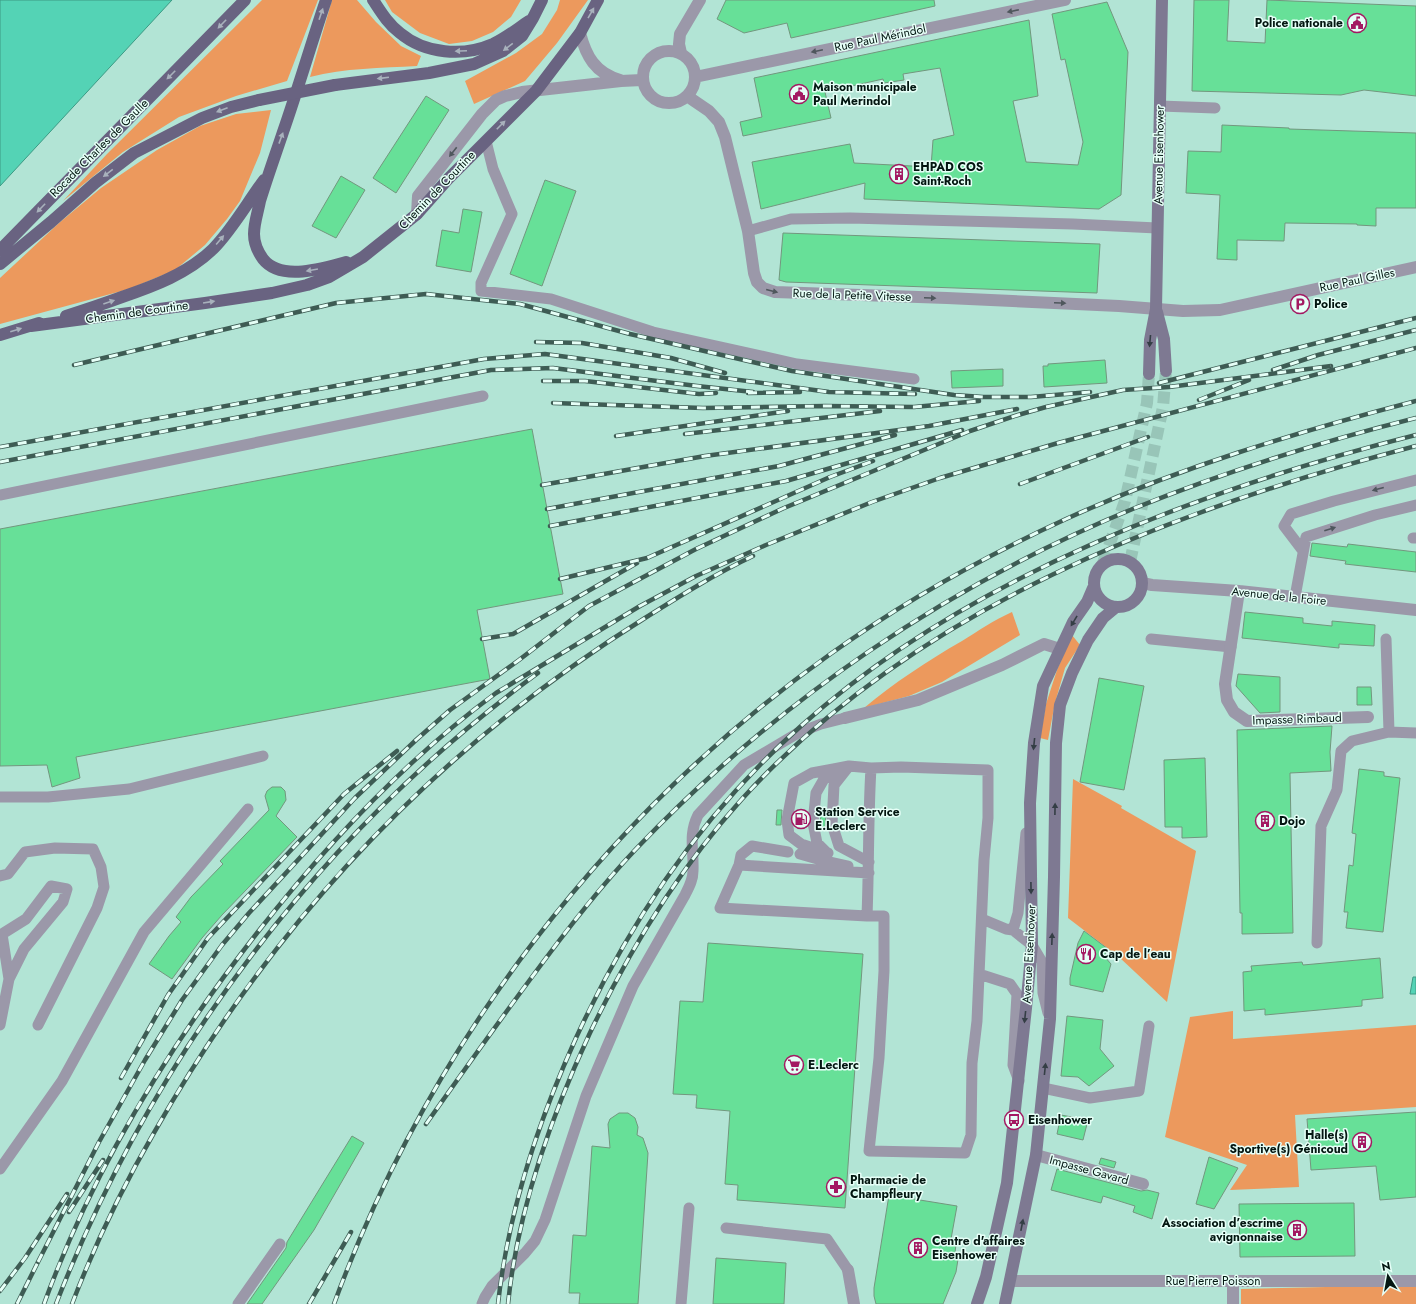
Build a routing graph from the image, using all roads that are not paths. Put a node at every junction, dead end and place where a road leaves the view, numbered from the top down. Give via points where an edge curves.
1 (245, 0) edge
2 (326, 0) edge
3 (373, 0) edge
4 (542, 0) edge
5 (598, 0) edge
6 (700, 0) edge
7 (1065, 0) edge
8 (1162, 0) edge
9 (533, 18) junction
10 (580, 33) junction
11 (681, 53) junction
12 (695, 77) junction
13 (621, 80) junction
14 (642, 80) junction
15 (536, 91) junction
16 (687, 96) junction
17 (1160, 106) junction
18 (1215, 108) dead end
19 (486, 141) junction
20 (268, 175) junction
21 (417, 214) junction
22 (1158, 228) junction
23 (748, 231) junction
24 (0, 250) edge
25 (363, 258) junction
26 (0, 264) edge
27 (1416, 267) edge
28 (1156, 309) junction
29 (31, 326) junction
30 (0, 335) edge
31 (1166, 371) tunnel mouth
32 (1149, 374) tunnel mouth
33 (914, 379) dead end
34 (484, 396) dead end
35 (1416, 480) edge
36 (0, 495) edge
37 (1416, 505) edge
38 (1303, 551) junction
39 (1142, 583) junction
40 (1093, 588) junction
41 (1239, 591) junction
42 (1295, 597) junction
43 (1115, 608) junction
44 (1416, 610) edge
45 (1151, 639) dead end
46 (1386, 639) dead end
47 (1230, 647) junction
48 (1060, 649) junction
49 (1368, 717) dead end
50 (845, 718) joint
51 (1389, 732) junction
52 (1416, 733) edge
53 (264, 756) dead end
54 (848, 766) junction
55 (871, 768) junction
56 (0, 798) edge
57 (1030, 802) junction
58 (248, 809) dead end
59 (800, 849) junction
60 (788, 852) dead end
61 (739, 865) junction
62 (850, 866) dead end
63 (869, 867) junction
64 (0, 876) edge
65 (867, 916) junction
66 (982, 919) junction
67 (1014, 930) junction
68 (1316, 943) dead end
69 (1032, 945) junction
70 (979, 974) junction
71 (9, 979) junction
72 (1050, 1019) junction
73 (0, 1025) edge
74 (38, 1025) dead end
75 (1149, 1026) dead end
76 (1019, 1081) junction
77 (1043, 1088) junction
78 (1036, 1155) junction
79 (0, 1169) edge
80 (1143, 1184) dead end
81 (689, 1208) dead end
82 (726, 1228) dead end
83 (280, 1244) dead end
84 (848, 1270) joint
85 (1010, 1281) junction
86 (1233, 1281) junction
87 (1416, 1281) edge
88 (238, 1304) edge
89 (482, 1304) edge
90 (681, 1304) edge
91 (854, 1304) edge
92 (977, 1304) edge
93 (1005, 1304) edge
94 (1233, 1304) edge

1 -> 24 main road, Rocade Charles de Gaulle
20 -> 2 main road
9 -> 3 main road via 492,44 469,51 445,52 421,46 400,34 383,17
4 - 9 main road
10 -> 5 main road, Chemin de Courtine
6 - 11 street via 680,34
7 -> 12 street, Rue Paul Mérindol
8 - 17 main road, Avenue Eisenhower
9 -> 26 main road, bridge via 522,36 503,51 474,64 335,85 259,100 202,118 134,154 95,183
10 - 13 street via 593,64 609,77
10 - 15 main road, Chemin de Courtine
11 - 12 street via 691,63
11 - 14 street via 666,51 652,56 646,63
12 - 16 street
13 - 14 street
13 - 15 street
14 - 16 street via 649,95 664,103 672,104
19 -> 15 main road, Chemin de Courtine
15 -> 21 street via 505,96 496,100 482,114 418,196
16 - 23 street, Rue de la Petite Vitesse via 709,110 719,122 726,137
17 - 18 lane
17 - 22 main road, Avenue Eisenhower
19 - 21 main road, Chemin de Courtine
19 - 33 lane via 493,169 512,214 482,283 481,291 551,299 653,332 797,364
25 -> 20 main road via 325,268 288,272 274,268 264,260 257,248 254,234
29 -> 20 main road via 152,287 196,263 213,249 228,231
21 - 25 main road, Chemin de Courtine
22 - 23 lane via 850,218 790,219
22 - 28 main road, Avenue Eisenhower
23 -> 28 street, Rue de la Petite Vitesse via 757,282 763,288 775,292
29 -> 25 main road, Chemin de Courtine via 279,291 329,277
27 - 28 street, Rue Paul Gilles via 1220,310
28 - 31 main road, Avenue Eisenhower via 1164,339
28 -> 32 main road, Avenue Eisenhower via 1150,340
30 -> 29 main road
34 - 36 lane
35 -> 38 lane via 1291,514 1284,526
38 -> 37 lane via 1306,537
38 - 42 lane
39 - 40 main road via 1137,567 1121,559 1112,559 1103,563 1097,570
39 - 41 street, Avenue de la Foire
39 - 43 main road via 1140,593 1134,601 1125,607
40 - 43 main road via 1097,597
40 -> 48 main road, Avenue Eisenhower
41 - 42 street, Avenue de la Foire
41 - 47 street, Impasse Rimbaud
42 - 44 street, Avenue de la Foire
72 -> 43 main road, Avenue Eisenhower via 1056,743 1060,705 1072,672 1088,640 1103,618
45 - 47 lane
46 - 51 lane
47 - 49 street, Impasse Rimbaud via 1225,684 1227,700 1234,712 1247,721
48 - 50 street via 1044,644 1002,665 918,700
48 -> 57 main road, Avenue Eisenhower via 1043,686 1034,743
50 - 89 lane via 798,733 744,765 698,815 692,835 692,880 633,986 586,1096 545,1220 535,1241 492,1286
51 - 52 lane
51 - 68 lane via 1352,741 1340,751 1337,790 1321,826
53 - 56 lane via 129,789 48,797
54 - 55 lane
54 - 59 lane via 812,773 799,790 794,822
54 - 59 lane via 824,779 816,793 813,823 817,843 828,853
54 - 63 lane via 834,785 828,803 826,828 832,841
55 - 63 lane
55 - 66 lane via 901,766 988,770
57 - 67 lane
57 -> 69 main road, Avenue Eisenhower
58 - 79 lane via 144,932 62,1081
59 - 62 lane via 821,860
60 - 61 lane via 752,846 741,855
61 - 63 lane
61 - 65 lane via 720,908
63 - 65 lane
64 - 74 lane via 8,874 25,852 55,848 93,849 102,867 104,887 97,908
65 - 70 lane via 884,916 884,971 869,1151 965,1153 971,1135 972,1064
66 - 67 lane
66 - 70 lane
67 - 69 lane
69 - 72 lane via 1042,962 1043,993
69 -> 76 main road, Avenue Eisenhower
70 - 76 lane via 1010,984 1017,994 1013,1065
71 - 71 lane via 24,949 64,902 68,889 51,886 26,918 2,934
71 - 73 lane
77 -> 72 main road, Avenue Eisenhower
75 - 77 lane via 1139,1091 1090,1098
76 - 92 main road, Avenue Eisenhower via 1007,1183 986,1277
77 - 78 main road, Avenue Eisenhower
78 - 80 street, Impasse Gavard
85 -> 78 main road, Avenue Eisenhower
81 - 90 lane
82 - 84 lane via 827,1239
83 - 88 lane
84 - 91 street
85 - 86 street, Rue Pierre Poisson
85 - 93 main road, Avenue Eisenhower
86 - 87 street, Rue Pierre Poisson
86 - 94 street

